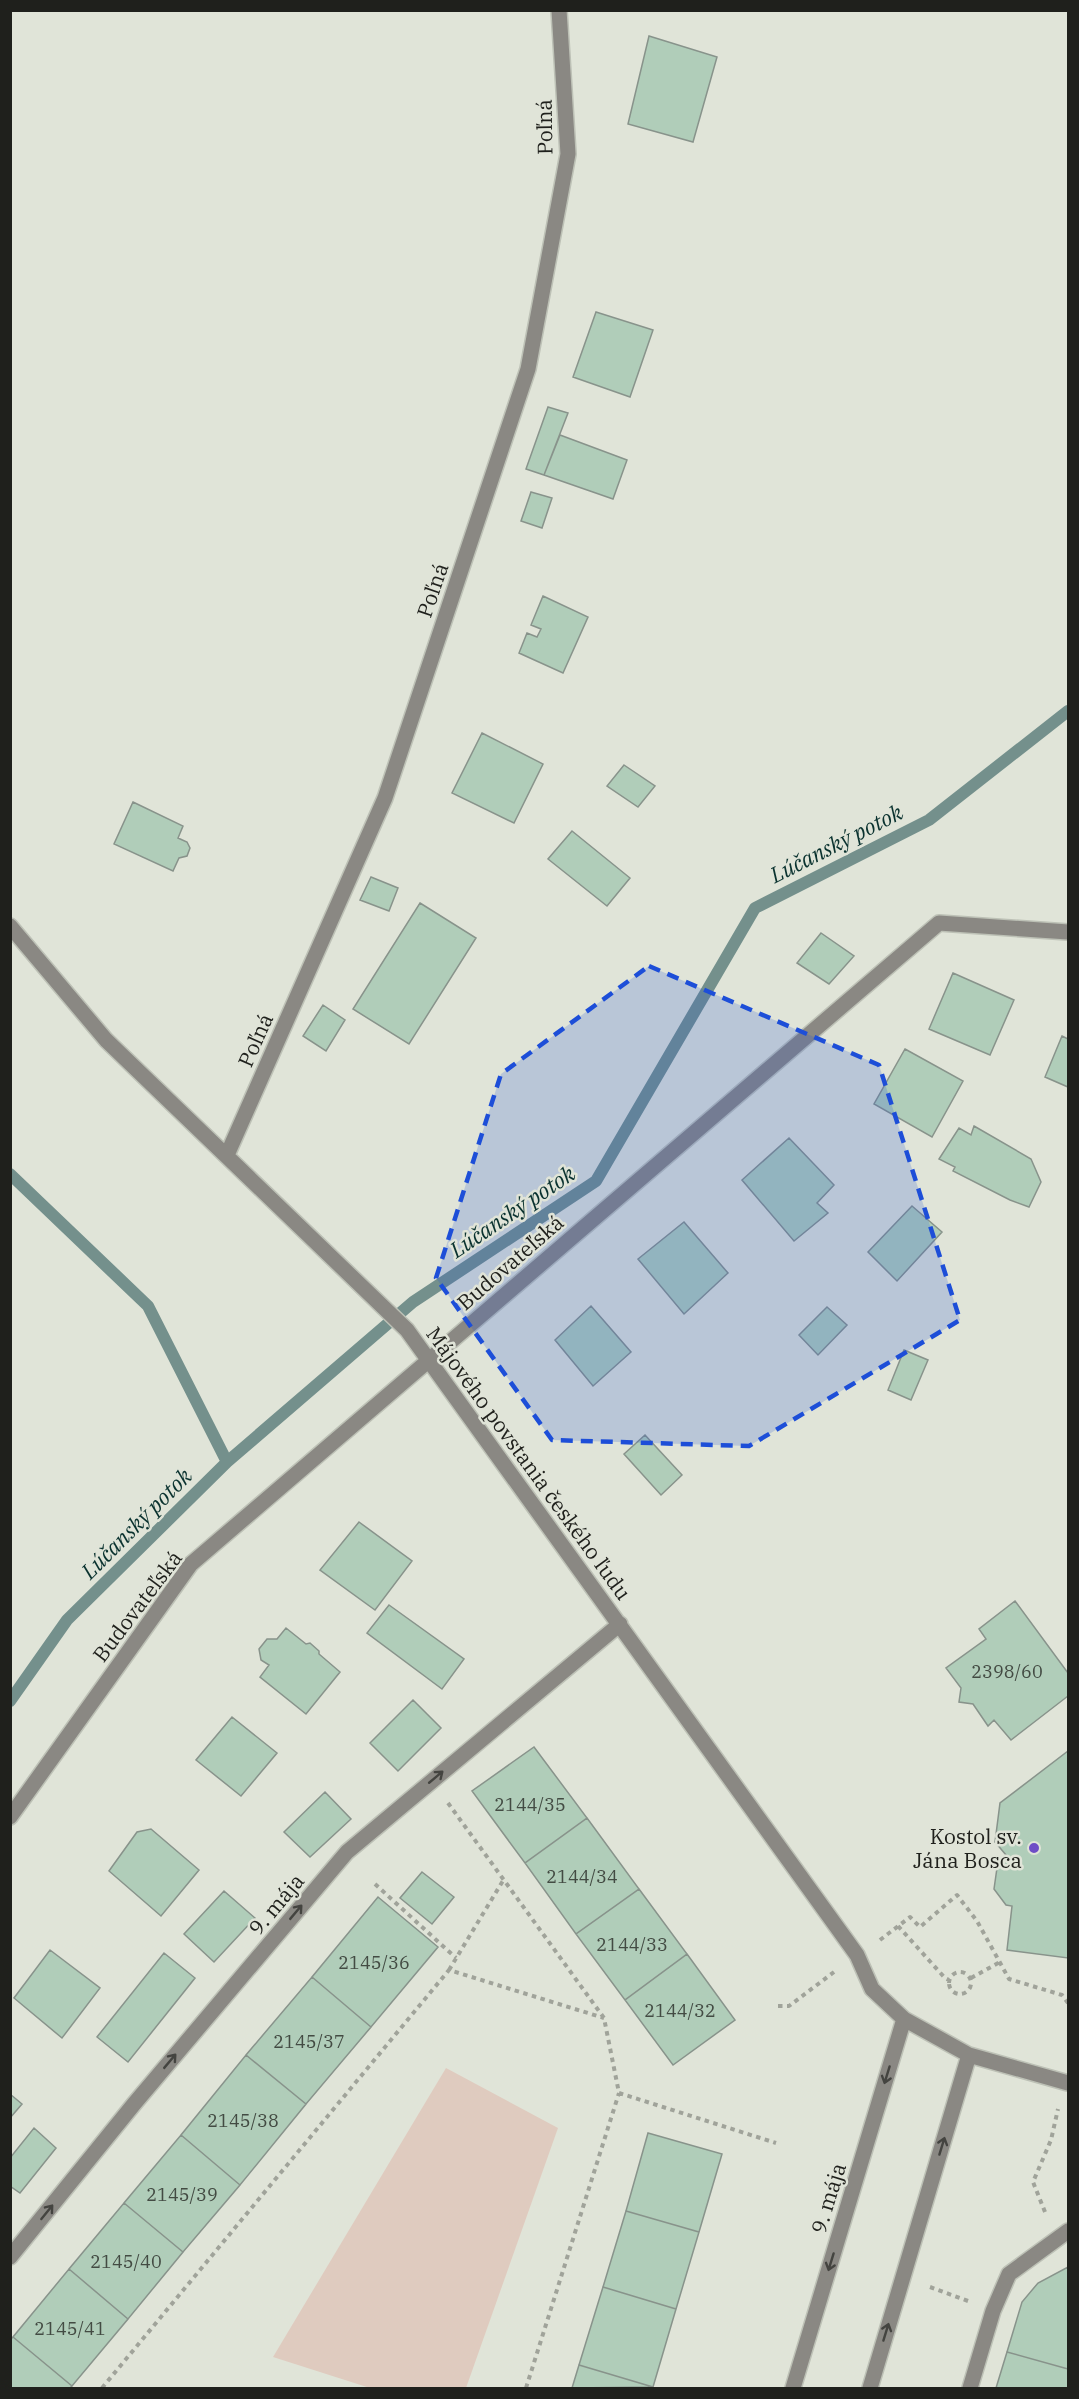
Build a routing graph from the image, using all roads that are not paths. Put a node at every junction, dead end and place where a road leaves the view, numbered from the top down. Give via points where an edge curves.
1 (559, 10) edge
2 (10, 926) edge
3 (1068, 932) edge
4 (227, 1155) junction
5 (429, 1358) junction
6 (620, 1624) junction
7 (10, 1817) edge
8 (904, 2019) junction
9 (969, 2055) junction
10 (1068, 2083) edge
11 (1062, 2235) edge
12 (10, 2257) edge
13 (793, 2388) edge
14 (870, 2388) edge
15 (970, 2388) edge

1 - 4 street, Poľná via 568,154 528,369 384,798
2 - 4 street, Májového povstania českého ľudu via 106,1040
3 - 5 street, Budovateľská via 939,923
4 - 5 street, Májového povstania českého ľudu via 407,1330
5 - 6 street, Májového povstania českého ľudu
5 - 7 street, Budovateľská via 191,1564
6 - 8 street, Májového povstania českého ľudu via 857,1955 872,1989
12 -> 6 street, 9. mája via 347,1852
8 - 9 street, Májového povstania českého ľudu
8 -> 13 street, 9. mája
9 - 10 street, Májového povstania českého ľudu
14 -> 9 street
11 - 15 street via 1009,2274 993,2311

